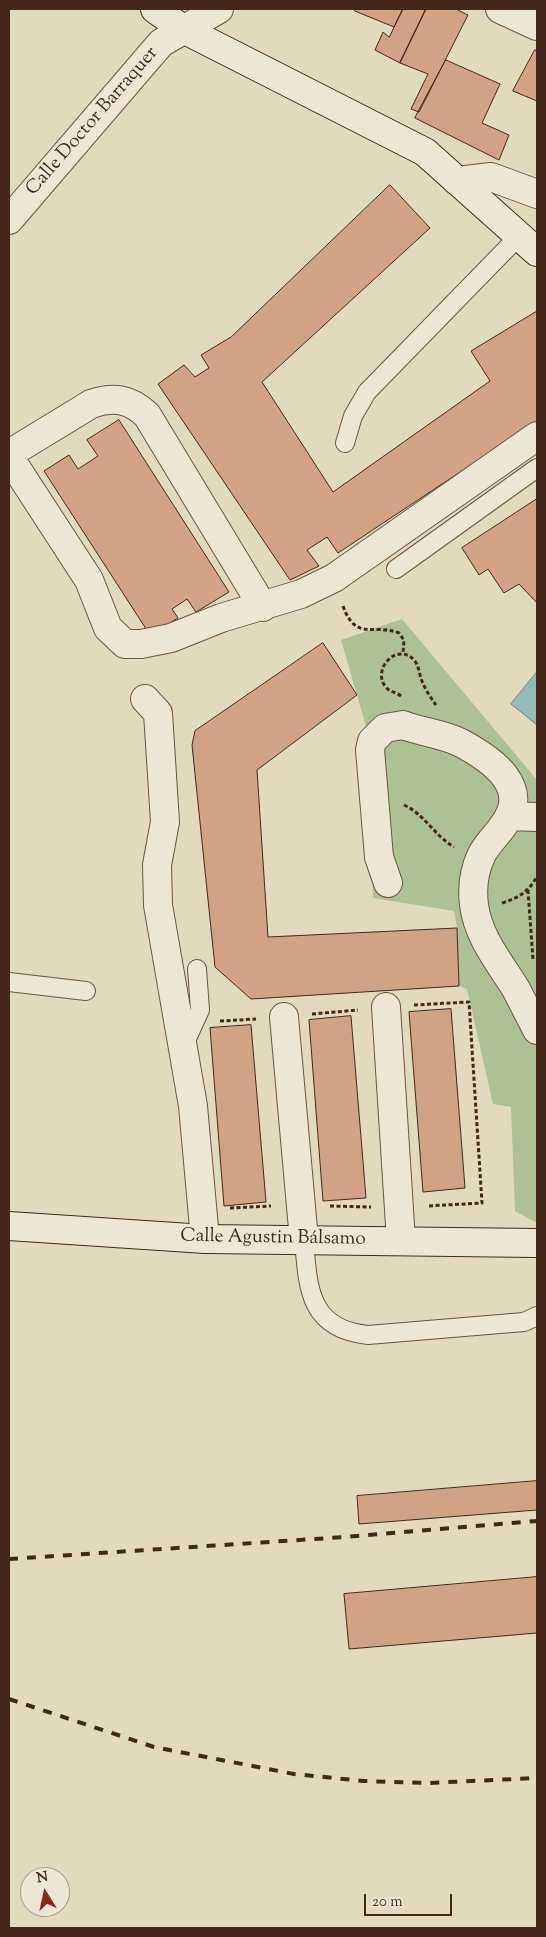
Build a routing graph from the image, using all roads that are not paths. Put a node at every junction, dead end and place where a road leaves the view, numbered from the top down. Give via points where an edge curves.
1 (155, 9) edge
2 (218, 9) edge
3 (500, 9) edge
4 (537, 26) edge
5 (183, 29) junction
6 (457, 182) junction
7 (537, 194) edge
8 (9, 220) edge
9 (528, 244) edge
10 (537, 436) edge
11 (346, 443) dead end
12 (537, 468) edge
13 (17, 487) edge
14 (396, 569) dead end
15 (263, 607) junction
16 (145, 699) dead end
17 (509, 816) junction
18 (537, 817) edge
19 (388, 883) dead end
20 (197, 968) dead end
21 (9, 982) edge
22 (86, 991) dead end
23 (386, 1007) dead end
24 (284, 1017) dead end
25 (537, 1030) edge
26 (182, 1048) junction
27 (9, 1226) edge
28 (205, 1238) junction
29 (304, 1240) junction
30 (401, 1241) junction
31 (537, 1243) edge
32 (537, 1316) edge

1 - 5 street
2 - 5 street, Calle Doctor Barraquer
3 - 4 street
5 - 6 street via 425,152
5 - 8 street, Calle Doctor Barraquer via 161,43
6 - 7 street via 491,177
6 - 9 street
9 - 11 lane via 368,392 353,416
10 - 15 street via 334,578
12 - 14 lane
13 - 15 street via 89,580 108,628 125,644 171,638 221,618
13 - 15 street via 12,459 14,451 92,404 115,398 128,401 147,415
16 - 26 street via 158,713 165,822 157,865 158,904
17 - 18 street
17 - 19 street via 512,792 500,768 454,740 394,725 385,728 372,741 370,750 379,857
17 - 25 street via 481,856 474,880 474,906 490,950
20 - 26 lane via 200,1010
21 - 22 lane
23 - 30 street
24 - 29 street
26 - 28 street via 193,1106
27 - 28 street, Calle Agustin Bálsamo
28 - 29 street, Calle Agustin Bálsamo
29 - 30 street, Calle Agustin Bálsamo
29 - 32 lane via 311,1298 320,1314 350,1334 524,1322
30 - 31 street, Calle Agustin Bálsamo

